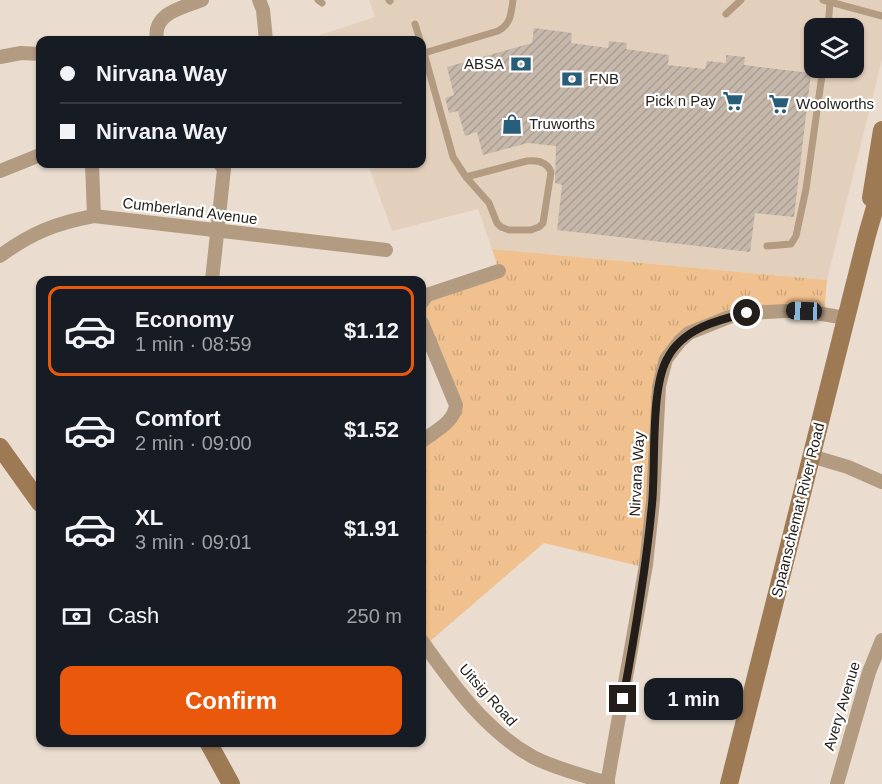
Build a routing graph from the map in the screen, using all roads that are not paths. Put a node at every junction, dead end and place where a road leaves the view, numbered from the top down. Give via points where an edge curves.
1 (202, 0) edge
2 (259, 0) edge
3 (513, 0) edge
4 (741, 0) edge
5 (827, 1) edge
6 (726, 14) dead end
7 (882, 16) edge
8 (828, 18) edge
9 (415, 24) dead end
10 (156, 36) edge
11 (266, 36) edge
12 (419, 36) edge
13 (426, 52) edge
14 (36, 54) edge
15 (0, 57) edge
16 (426, 60) edge
17 (822, 78) edge
18 (882, 130) edge
19 (36, 156) edge
20 (92, 168) edge
21 (226, 168) edge
22 (0, 171) edge
23 (466, 177) junction
24 (882, 183) edge
25 (94, 216) junction
26 (218, 230) junction
27 (867, 235) junction
28 (767, 246) dead end
29 (386, 250) dead end
30 (0, 256) edge
31 (499, 271) dead end
32 (212, 276) edge
33 (426, 296) edge
34 (846, 318) junction
35 (426, 333) edge
36 (426, 438) edge
37 (2, 453) edge
38 (812, 456) junction
39 (882, 482) edge
40 (36, 498) edge
41 (882, 640) edge
42 (426, 646) edge
43 (211, 747) edge
44 (231, 784) edge
45 (608, 784) edge
46 (729, 784) edge
47 (837, 784) edge

1 - 10 street via 164,17 158,23
2 - 11 street
3 - 13 lane via 505,27
4 - 6 lane
5 - 7 lane
5 - 8 lane
9 - 12 lane
14 - 15 street
16 - 23 lane via 453,157
17 - 28 lane via 796,236 791,244
18 - 27 main road, Spaanschemat River Road
19 - 22 street
20 - 25 street
21 - 26 street
23 - 23 lane via 526,161 546,165 551,172 543,222 531,230 501,227 489,203
24 - 27 main road, Spaanschemat River Road
25 - 26 street, Cumberland Avenue
25 - 30 street, Cumberland Avenue via 42,229
26 - 29 street, Cumberland Avenue
26 - 32 street
27 - 34 main road, Spaanschemat River Road
31 - 33 street
34 - 38 main road, Spaanschemat River Road
34 - 45 street, Nirvana Way via 804,311 729,317 689,333 666,359 659,386 646,565
35 - 36 street via 456,405 449,421
37 - 40 main road
38 - 39 street
38 - 46 main road, Spaanschemat River Road
41 - 47 street, Avery Avenue
42 - 45 street, Uitsig Road via 479,714 504,738 536,758
43 - 44 main road

